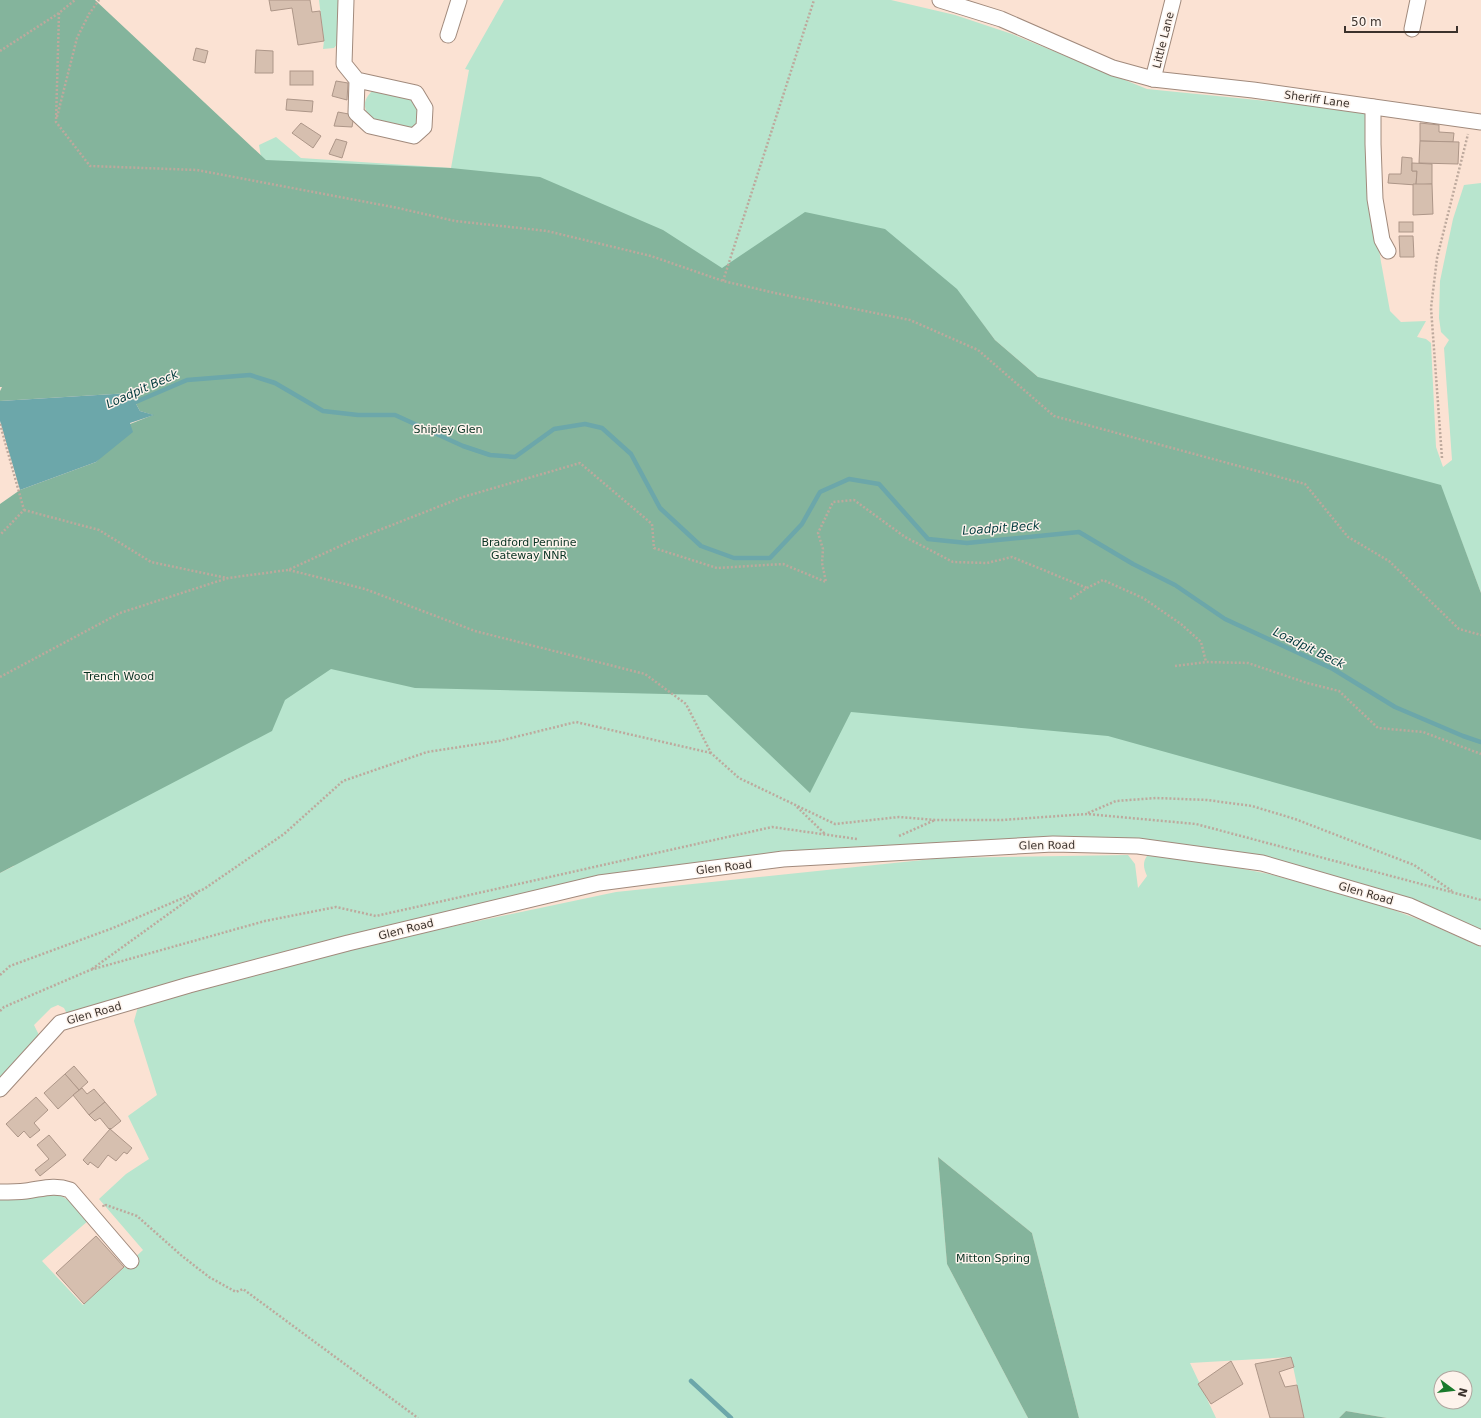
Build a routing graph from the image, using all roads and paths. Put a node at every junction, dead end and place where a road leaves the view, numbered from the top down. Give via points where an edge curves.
1 (76, 0) edge
2 (99, 0) edge
3 (346, 0) edge
4 (459, 0) edge
5 (814, 0) edge
6 (940, 0) edge
7 (1173, 0) edge
8 (1418, 0) edge
9 (59, 13) junction
10 (1412, 29) dead end
11 (448, 36) dead end
12 (0, 51) edge
13 (1153, 79) junction
14 (357, 80) junction
15 (1373, 106) junction
16 (1476, 121) edge
17 (56, 122) junction
18 (1388, 251) dead end
19 (723, 281) junction
20 (0, 424) edge
21 (1442, 458) dead end
22 (24, 510) junction
23 (0, 535) edge
24 (288, 570) junction
25 (228, 578) junction
26 (1087, 588) junction
27 (1070, 599) dead end
28 (1481, 635) edge
29 (1206, 662) junction
30 (1175, 666) dead end
31 (0, 677) edge
32 (711, 753) junction
33 (1481, 754) edge
34 (795, 805) junction
35 (1087, 814) dead end
36 (825, 834) junction
37 (895, 837) dead end
38 (862, 840) dead end
39 (204, 889) junction
40 (1454, 893) dead end
41 (1481, 938) edge
42 (90, 970) junction
43 (0, 975) edge
44 (0, 1011) edge
45 (0, 1089) edge
46 (0, 1192) edge
47 (105, 1206) dead end
48 (131, 1261) dead end
49 (418, 1418) edge

1 - 9 path
2 - 17 path via 77,38
3 - 14 street via 344,64
4 - 11 street
5 - 19 path
6 - 13 street, Sheriff Lane via 1001,19 1113,68
7 - 13 street, Little Lane
8 - 10 street
9 - 12 path
9 - 17 path
13 - 15 street, Sheriff Lane
14 - 14 street via 416,93 425,108 424,127 414,136 370,126 356,113
15 - 16 street, Sheriff Lane
15 - 18 street via 1375,199 1382,240
16 - 21 path via 1437,258 1431,308
17 - 19 path via 90,166 197,170 455,221 547,231 651,256
19 - 28 path via 910,320 978,350 1054,416 1305,484 1348,537 1389,561 1459,629
20 - 22 path
22 - 23 path
22 - 25 path via 99,530 151,562
24 - 25 path
24 - 26 path via 349,542 463,497 580,463 652,524 654,548 717,568 783,564 826,582 822,563 823,549 818,532 833,502 854,500 904,537 953,562 987,563 1012,557
24 - 32 path via 365,588 476,631 645,674 686,704
25 - 31 path via 120,613
26 - 27 path
26 - 29 path via 1103,580 1143,598 1181,624 1201,642
29 - 30 path
29 - 33 path via 1248,663 1339,691 1378,728 1423,732
32 - 34 path via 739,778
32 - 39 path via 576,722 500,741 427,752 343,781 284,834
34 - 36 path
34 - 37 path via 835,824 899,817 935,820
35 - 40 path via 1116,801 1156,798 1207,800 1252,806 1294,819 1414,865
36 - 38 path
36 - 42 path via 772,827 376,916 336,907 265,920
39 - 42 path
39 - 43 path via 113,928 10,966
41 - 45 street, Glen Road via 1410,906 1262,863 1138,846 1053,844 783,859 599,883 348,943 189,985 60,1023
42 - 44 path
46 - 48 street via 20,1192 50,1186 70,1190
47 - 49 path via 137,1216 209,1277 236,1292 243,1289

